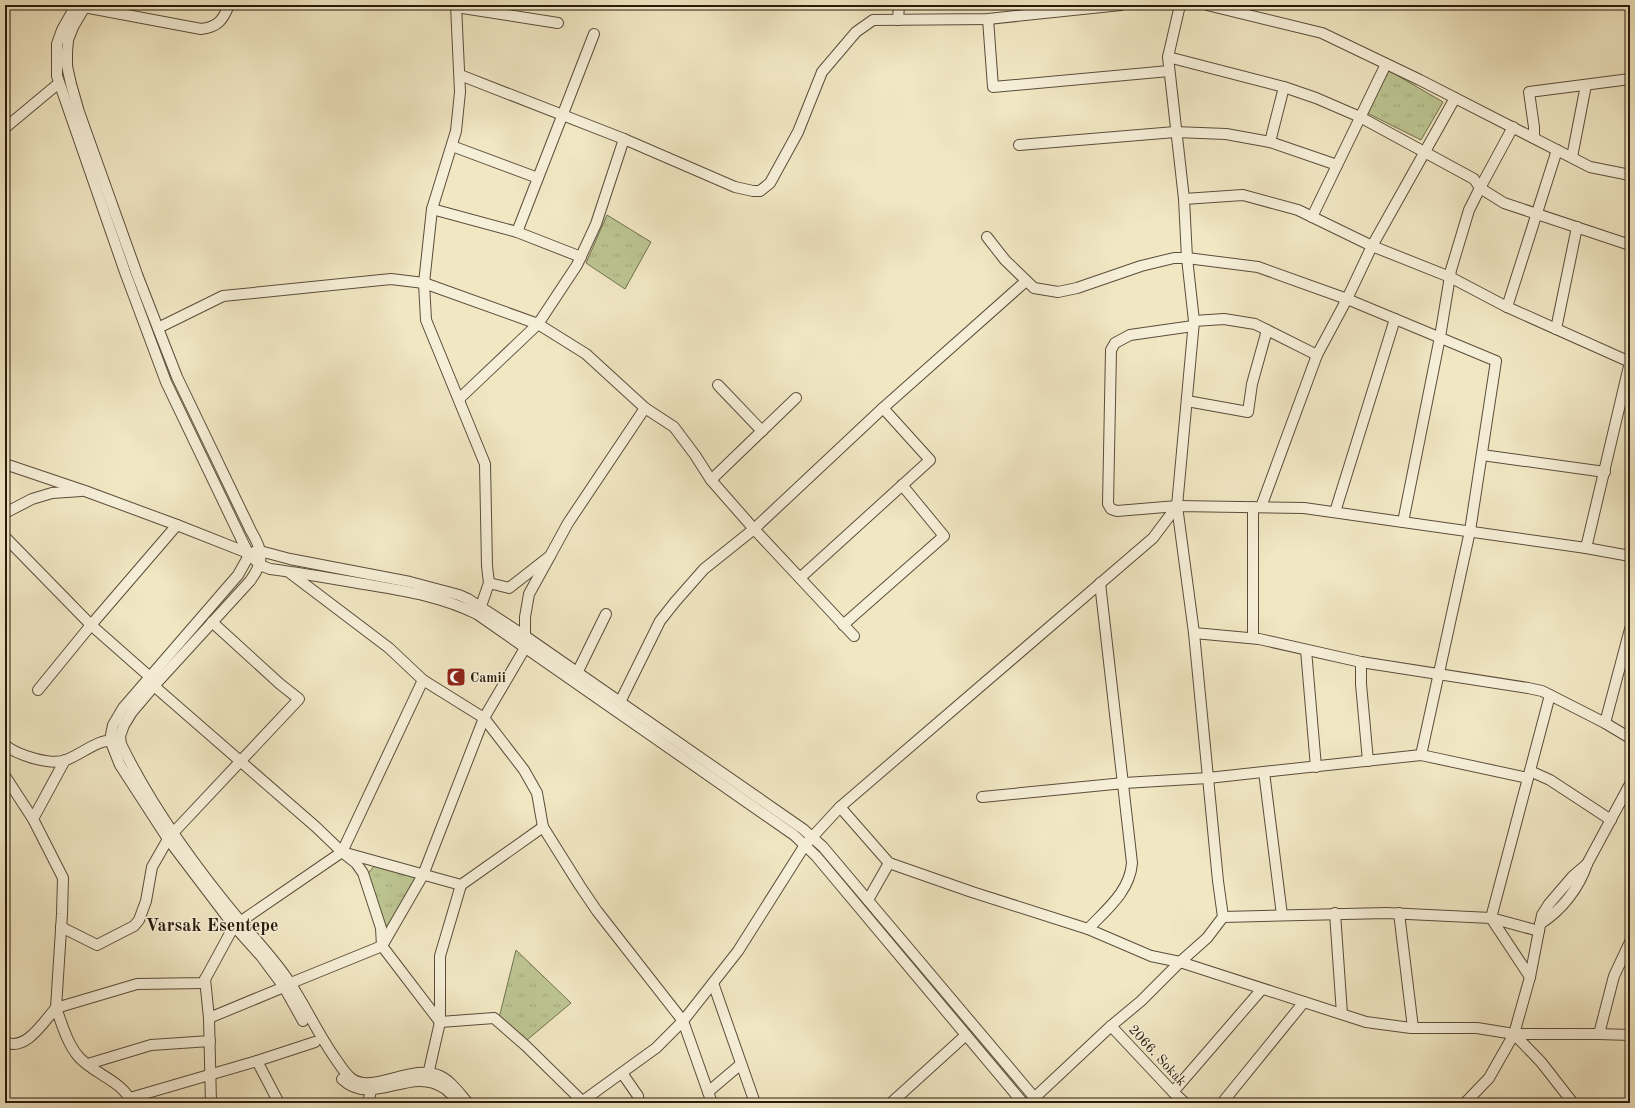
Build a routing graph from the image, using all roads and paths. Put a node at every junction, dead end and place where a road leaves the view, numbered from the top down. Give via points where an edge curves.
1 (229, 5) edge
2 (899, 5) edge
3 (1121, 5) edge
4 (1180, 5) edge
5 (1207, 5) edge
6 (82, 6) edge
7 (456, 6) edge
8 (988, 19) junction
9 (898, 20) junction
10 (558, 23) dead end
11 (594, 34) dead end
12 (1168, 57) junction
13 (1386, 64) junction
14 (1169, 71) junction
15 (460, 75) junction
16 (1630, 79) edge
17 (59, 83) junction
18 (1586, 84) junction
19 (1284, 87) junction
20 (1455, 98) junction
21 (562, 115) junction
22 (1360, 117) junction
23 (5, 128) edge
24 (1513, 128) junction
25 (1175, 132) junction
26 (1534, 138) junction
27 (624, 140) junction
28 (1270, 142) junction
29 (1020, 145) dead end
30 (452, 146) junction
31 (1557, 150) junction
32 (1424, 152) junction
33 (1572, 157) junction
34 (1337, 165) junction
35 (1630, 174) edge
36 (538, 178) junction
37 (1480, 188) junction
38 (1184, 199) junction
39 (432, 209) junction
40 (1536, 213) junction
41 (1312, 217) junction
42 (1577, 227) junction
43 (517, 232) junction
44 (987, 237) dead end
45 (1630, 245) edge
46 (1372, 246) junction
47 (581, 257) junction
48 (1187, 258) junction
49 (1450, 278) junction
50 (1026, 281) junction
51 (424, 283) junction
52 (1347, 299) junction
53 (1507, 307) junction
54 (1395, 319) junction
55 (1194, 323) junction
56 (538, 324) junction
57 (158, 328) junction
58 (1556, 329) junction
59 (1267, 330) junction
60 (1440, 337) junction
61 (1317, 356) junction
62 (718, 385) dead end
63 (796, 398) dead end
64 (460, 399) junction
65 (1187, 401) junction
66 (645, 408) junction
67 (884, 408) junction
68 (762, 431) junction
69 (1482, 455) junction
70 (5, 464) edge
71 (1605, 472) junction
72 (711, 480) junction
73 (902, 486) junction
74 (85, 491) junction
75 (1177, 506) junction
76 (1257, 507) junction
77 (1336, 512) junction
78 (5, 513) edge
79 (1403, 522) junction
80 (177, 525) junction
81 (754, 529) junction
82 (1470, 531) junction
83 (5, 536) edge
84 (1586, 548) junction
85 (260, 551) junction
86 (248, 553) junction
87 (550, 556) junction
88 (1630, 556) edge
89 (260, 565) junction
90 (288, 572) junction
91 (800, 578) junction
92 (1100, 583) junction
93 (489, 584) junction
94 (217, 601) junction
95 (481, 606) junction
96 (226, 608) junction
97 (606, 614) dead end
98 (212, 622) junction
99 (91, 625) junction
100 (843, 625) junction
101 (1630, 629) edge
102 (1194, 632) junction
103 (525, 636) junction
104 (854, 636) dead end
105 (1252, 638) junction
106 (525, 648) junction
107 (1306, 650) junction
108 (1361, 662) junction
109 (577, 673) junction
110 (1438, 674) junction
111 (422, 680) junction
112 (152, 681) junction
113 (38, 690) dead end
114 (1550, 695) junction
115 (620, 702) junction
116 (484, 718) junction
117 (1606, 722) junction
118 (1630, 738) edge
119 (110, 740) junction
120 (120, 740) junction
121 (5, 745) edge
122 (1421, 755) junction
123 (65, 760) junction
124 (1368, 761) junction
125 (241, 762) junction
126 (1316, 767) junction
127 (1264, 772) junction
128 (1529, 774) junction
129 (5, 776) edge
130 (1208, 778) junction
131 (1124, 783) junction
132 (1630, 784) edge
133 (982, 797) dead end
134 (840, 807) junction
135 (33, 819) junction
136 (1611, 820) junction
137 (544, 827) junction
138 (170, 836) junction
139 (812, 836) junction
140 (805, 845) junction
141 (342, 852) junction
142 (889, 863) junction
143 (422, 875) junction
144 (461, 885) junction
145 (868, 900) junction
146 (1335, 913) junction
147 (1399, 913) junction
148 (1282, 915) junction
149 (1223, 917) junction
150 (1491, 918) junction
151 (237, 924) junction
152 (61, 927) junction
153 (1088, 928) junction
154 (1540, 928) junction
155 (1630, 942) edge
156 (382, 946) junction
157 (1180, 962) junction
158 (1530, 977) junction
159 (205, 979) junction
160 (713, 983) junction
161 (287, 985) junction
162 (1262, 989) junction
163 (1304, 1002) junction
164 (56, 1008) junction
165 (1342, 1014) junction
166 (210, 1018) junction
167 (683, 1021) junction
168 (440, 1022) junction
169 (1112, 1026) junction
170 (1413, 1028) junction
171 (1514, 1034) junction
172 (1599, 1034) junction
173 (966, 1035) junction
174 (1630, 1035) edge
175 (210, 1041) junction
176 (5, 1042) edge
177 (315, 1042) junction
178 (257, 1061) junction
179 (88, 1064) junction
180 (741, 1064) junction
181 (622, 1073) junction
182 (211, 1074) junction
183 (427, 1077) junction
184 (371, 1091) junction
185 (708, 1092) junction
186 (1173, 1092) junction
187 (900, 1095) junction
188 (131, 1100) edge
189 (1034, 1101) edge
190 (581, 1102) edge
191 (211, 1103) edge
192 (279, 1103) edge
193 (368, 1103) edge
194 (459, 1103) edge
195 (468, 1103) edge
196 (639, 1103) edge
197 (712, 1103) edge
198 (755, 1103) edge
199 (891, 1103) edge
200 (907, 1103) edge
201 (1023, 1103) edge
202 (1185, 1103) edge
203 (1222, 1103) edge
204 (1465, 1103) edge
205 (1573, 1103) edge

1 - 6 street via 220,22 201,29
2 - 9 street
3 - 8 street
4 - 12 street
5 - 13 street via 1322,33
6 - 17 street via 62,30 57,44 56,76
6 - 57 street via 68,40 67,66 71,84
7 - 10 street
7 - 15 street
8 - 9 street
8 - 14 street via 993,87
9 - 27 street via 873,20 856,32 822,72 798,132 770,183 760,191 734,187
11 - 21 street
12 - 14 street
12 - 19 street
13 - 20 street
13 - 22 street
14 - 25 street
15 - 21 street
15 - 30 street via 456,131
16 - 18 street
17 - 23 street
17 - 86 street via 166,382
18 - 26 street via 1529,92
18 - 33 street
19 - 22 street
19 - 28 street
20 - 24 street
20 - 32 street
21 - 27 street
21 - 36 street
22 - 32 street
22 - 34 street
24 - 26 street
24 - 37 street
25 - 28 street via 1226,134
25 - 29 street
25 - 38 street
26 - 31 street
27 - 47 street via 596,224
28 - 34 street
30 - 36 street
30 - 39 street
31 - 33 street
31 - 40 street
32 - 37 street via 1474,179
32 - 46 street
33 - 35 street via 1590,167
34 - 41 street
36 - 43 street
37 - 40 street via 1504,202
37 - 49 street via 1469,210
38 - 41 street via 1243,195 1298,210
38 - 48 street
39 - 43 street
39 - 51 street
40 - 42 street
40 - 53 street
41 - 46 street
42 - 45 street
42 - 58 street
43 - 47 street
44 - 50 street
46 - 49 street
46 - 52 street
47 - 56 street
48 - 50 street via 1174,258 1141,266 1058,292 1034,288
48 - 52 street via 1258,267
48 - 55 street
49 - 53 street
49 - 60 street
50 - 67 street
51 - 56 street
51 - 57 street via 391,279 222,296
51 - 64 street via 426,320
52 - 54 street
52 - 61 street
53 - 58 street
54 - 60 street
54 - 77 street
55 - 59 street via 1224,320 1255,324
55 - 65 street
55 - 75 street via 1130,335 1115,343 1111,350 1108,504 1111,509 1117,511
56 - 64 street
56 - 66 street via 586,354
57 - 85 street via 177,377 259,544
58 - 71 street via 1630,362
59 - 61 street
59 - 65 street via 1252,384 1248,412
60 - 69 street via 1496,361
60 - 79 street
61 - 76 street
62 - 68 street
63 - 68 street
64 - 93 street via 485,464
65 - 75 street
66 - 72 street via 674,427
66 - 87 street via 568,523
67 - 73 street via 930,460
67 - 81 street
68 - 72 street
69 - 71 street
69 - 82 street
70 - 74 street
71 - 84 street
72 - 81 street
73 - 91 street
73 - 100 street via 944,536
74 - 78 street via 52,493 32,499
74 - 80 street
75 - 76 street
75 - 92 street via 1153,538
75 - 102 street
76 - 77 street
76 - 105 street
77 - 79 street
79 - 82 street
80 - 86 street
80 - 99 street
81 - 91 street
81 - 115 street via 704,569 675,602 655,630
82 - 84 street
82 - 110 street
83 - 99 street
84 - 88 street
85 - 86 street
85 - 89 street
85 - 95 street via 459,594
86 - 89 street
86 - 94 street via 238,575
87 - 93 street via 509,588
87 - 103 street via 529,594
89 - 90 street
89 - 96 street via 250,581
90 - 106 street via 403,590 442,599 477,614
90 - 111 street via 389,648
91 - 100 street
92 - 131 street
92 - 134 street
93 - 95 street
94 - 96 street
94 - 112 street
95 - 103 street
96 - 98 street
97 - 109 street
98 - 112 street
98 - 125 street via 299,699
99 - 112 street
99 - 113 street
100 - 104 street
101 - 117 street
102 - 105 street
102 - 130 street
103 - 106 street
103 - 109 street
105 - 107 street
106 - 116 street
106 - 140 street
107 - 108 street
107 - 126 street
108 - 110 street
108 - 124 street
109 - 115 street
110 - 114 street via 1528,688
110 - 122 street
111 - 116 street
111 - 141 street
112 - 119 street via 123,708 113,725
112 - 120 street via 124,725
112 - 125 street
114 - 117 street
114 - 128 street
115 - 139 street
116 - 137 street via 524,770 537,793
116 - 143 street
117 - 118 street
119 - 120 street
119 - 123 street
119 - 138 street via 120,765
120 - 138 street
121 - 123 street via 31,758
122 - 124 street
122 - 128 street
123 - 135 street
124 - 126 street
125 - 138 street
125 - 141 street
126 - 127 street
127 - 130 street
127 - 148 street
128 - 136 street via 1550,780
128 - 150 street
129 - 135 street
130 - 131 street
130 - 149 street
131 - 133 street
131 - 153 street via 1132,869 1121,894
132 - 136 street
134 - 139 street
134 - 142 street
135 - 152 street via 63,878
136 - 154 street via 1575,891
137 - 144 street
137 - 167 street via 597,911
138 - 151 street
138 - 152 street via 152,867 146,901 134,926 97,945
139 - 140 street
139 - 145 street
140 - 160 street via 738,951
140 - 173 street
141 - 143 street
141 - 151 street
141 - 156 street via 356,863 363,873 381,928
142 - 145 street
142 - 153 street
143 - 144 street
143 - 156 street
144 - 168 street via 440,956
145 - 189 street
146 - 147 street
146 - 148 street
146 - 165 street
147 - 150 street
147 - 170 street
148 - 149 street
149 - 157 street via 1207,938
150 - 154 street
150 - 158 street
151 - 159 street
151 - 161 street
152 - 164 street
153 - 157 street via 1151,956
154 - 158 street
155 - 172 street via 1614,976
156 - 161 street
156 - 168 street
157 - 162 street
157 - 169 street
158 - 171 street
159 - 164 street via 203,983 137,984
159 - 166 street
160 - 167 street
160 - 180 street
161 - 166 street
161 - 177 street
161 - 183 street via 344,1072 352,1079 370,1084 410,1074
162 - 163 street
162 - 186 street
163 - 165 street
163 - 203 street
164 - 176 street via 30,1037 21,1043
164 - 179 street via 70,1045
165 - 170 street via 1366,1022
166 - 175 street
167 - 181 street via 656,1048
167 - 185 street
168 - 183 street
168 - 190 street via 494,1018
169 - 186 street, 2066. Sokak
169 - 189 street
170 - 171 street via 1477,1028
171 - 172 street
171 - 204 street via 1489,1078
171 - 205 street via 1541,1062
172 - 174 street
173 - 187 street
173 - 201 street
175 - 179 street via 151,1045
175 - 182 street
177 - 178 street
177 - 184 street via 339,1076 357,1089
178 - 182 street
178 - 192 street
179 - 188 street via 124,1091
180 - 185 street
180 - 198 street
181 - 190 street
181 - 196 street via 638,1096
182 - 188 street
182 - 191 street
183 - 184 street
183 - 194 street via 444,1088
183 - 195 street via 441,1076
184 - 193 street
185 - 197 street
186 - 202 street, 2066. Sokak
187 - 199 street
187 - 200 street

